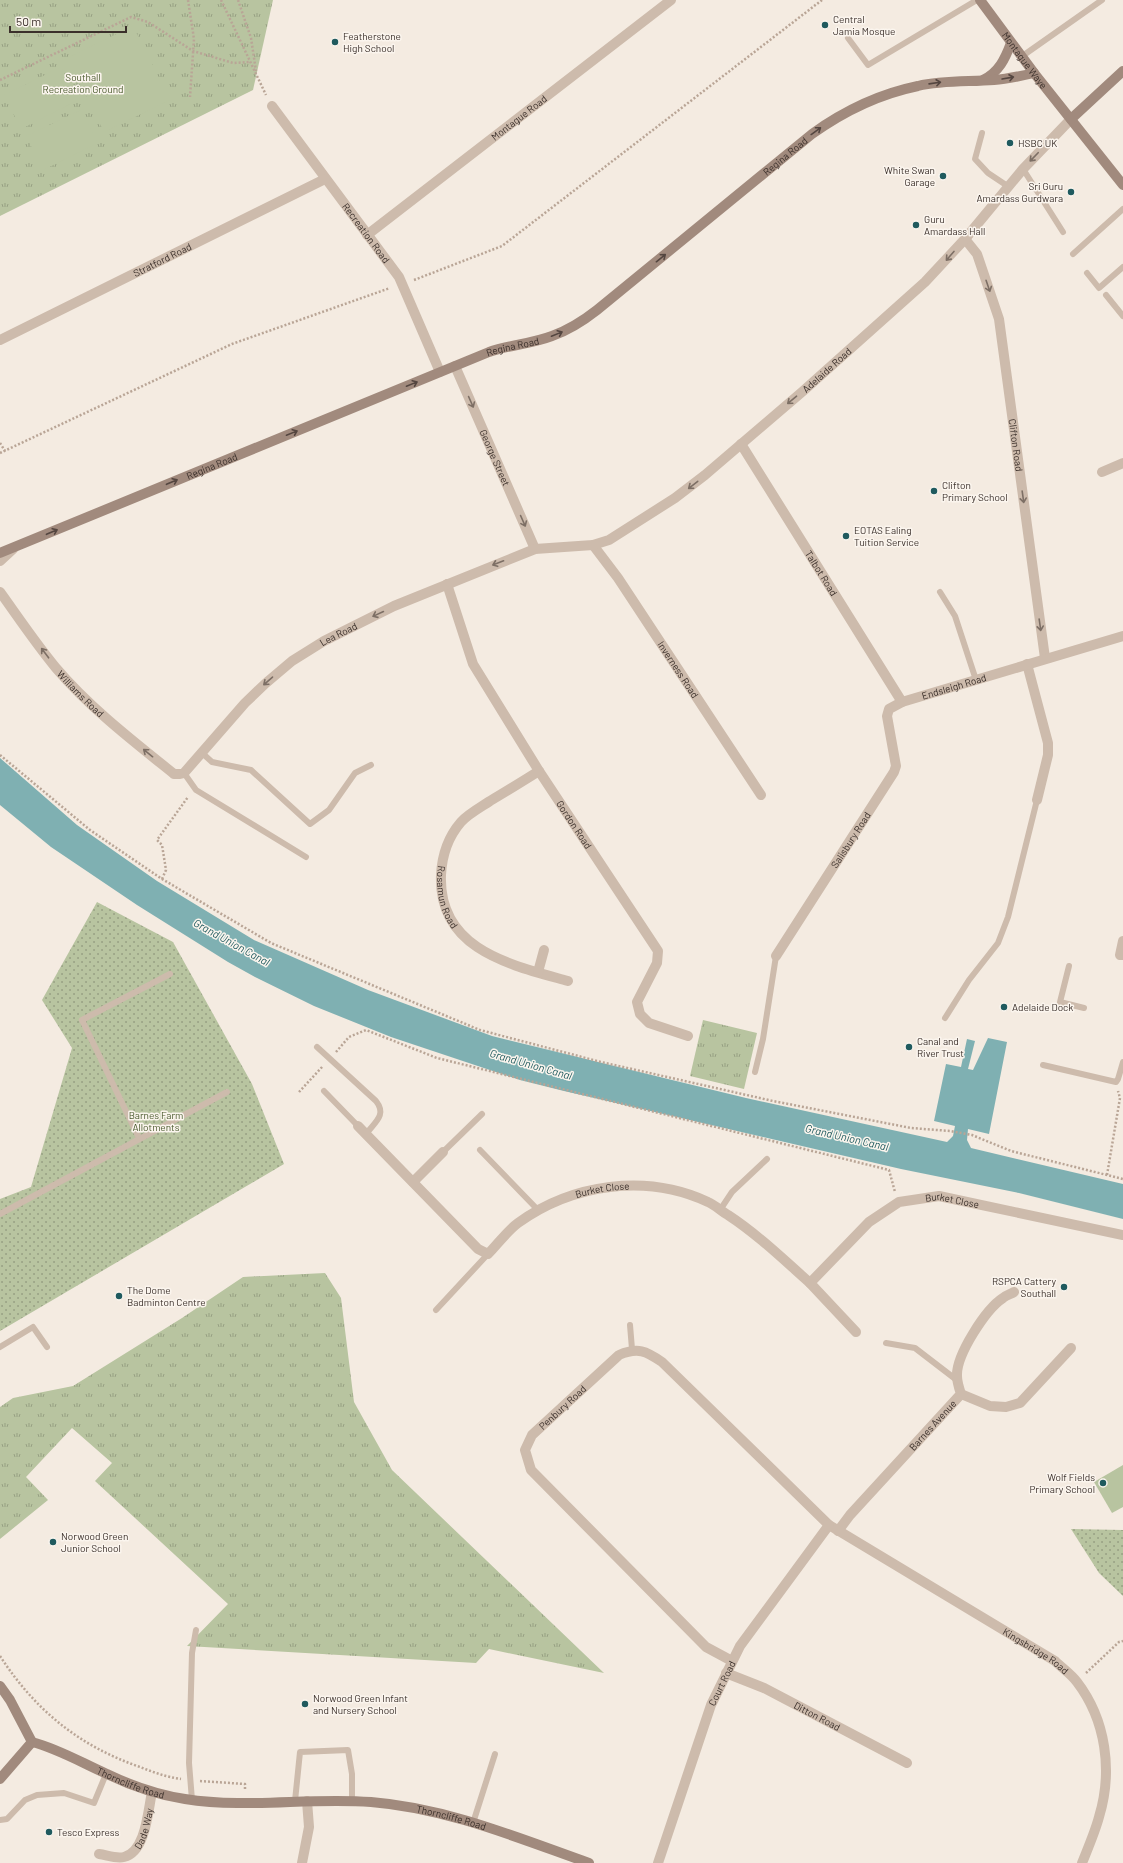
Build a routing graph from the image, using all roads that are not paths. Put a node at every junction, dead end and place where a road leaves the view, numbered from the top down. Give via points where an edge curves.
1 (672, 0) edge
2 (977, 0) edge
3 (980, 0) edge
4 (1102, 0) edge
5 (848, 38) dead end
6 (1011, 43) junction
7 (1021, 57) junction
8 (1123, 71) edge
9 (1034, 73) junction
10 (982, 80) junction
11 (272, 106) road end
12 (1071, 119) junction
13 (982, 133) dead end
14 (1023, 169) junction
15 (325, 179) junction
16 (1123, 185) edge
17 (1009, 187) junction
18 (1123, 209) edge
19 (1063, 232) dead end
20 (367, 235) junction
21 (965, 239) junction
22 (1073, 254) dead end
23 (1123, 267) edge
24 (1087, 273) dead end
25 (1106, 295) dead end
26 (1123, 316) edge
27 (0, 340) edge
28 (455, 366) junction
29 (440, 372) junction
30 (741, 444) junction
31 (1123, 463) edge
32 (1102, 472) dead end
33 (593, 545) junction
34 (16, 547) junction
35 (535, 549) junction
36 (0, 554) edge
37 (0, 561) edge
38 (447, 584) junction
39 (0, 592) edge
40 (940, 592) dead end
41 (1123, 636) edge
42 (1045, 658) junction
43 (1027, 664) junction
44 (976, 680) junction
45 (902, 702) junction
46 (887, 716) joint
47 (201, 752) junction
48 (371, 765) dead end
49 (539, 771) junction
50 (182, 773) junction
51 (761, 795) dead end
52 (1037, 800) joint
53 (306, 857) dead end
54 (1123, 941) edge
55 (544, 950) dead end
56 (1121, 955) edge
57 (776, 956) joint
58 (1069, 966) dead end
59 (538, 972) junction
60 (170, 974) dead end
61 (568, 981) dead end
62 (1084, 1008) dead end
63 (945, 1018) dead end
64 (688, 1036) dead end
65 (317, 1047) dead end
66 (1123, 1062) edge
67 (1043, 1065) dead end
68 (755, 1072) dead end
69 (324, 1091) dead end
70 (227, 1092) dead end
71 (482, 1114) dead end
72 (358, 1126) joint
73 (366, 1134) junction
74 (139, 1138) junction
75 (480, 1150) dead end
76 (443, 1152) joint
77 (767, 1159) dead end
78 (413, 1182) junction
79 (538, 1210) junction
80 (720, 1210) junction
81 (0, 1214) edge
82 (1123, 1235) edge
83 (488, 1254) junction
84 (810, 1283) junction
85 (1014, 1292) dead end
86 (436, 1310) dead end
87 (630, 1325) dead end
88 (856, 1332) dead end
89 (886, 1343) dead end
90 (0, 1347) edge
91 (47, 1347) dead end
92 (1071, 1348) dead end
93 (632, 1349) junction
94 (958, 1381) junction
95 (961, 1394) junction
96 (829, 1525) junction
97 (838, 1531) junction
98 (196, 1630) dead end
99 (732, 1662) junction
100 (726, 1673) junction
101 (0, 1686) edge
102 (32, 1742) junction
103 (496, 1754) dead end
104 (907, 1763) dead end
105 (106, 1774) junction
106 (0, 1779) edge
107 (152, 1792) junction
108 (192, 1800) junction
109 (308, 1801) junction
110 (352, 1801) junction
111 (295, 1802) junction
112 (0, 1820) edge
113 (473, 1823) junction
114 (99, 1854) dead end
115 (302, 1863) edge
116 (589, 1863) edge
117 (658, 1863) edge
118 (1082, 1863) edge

1 - 20 street, Montague Road
2 - 5 lane via 868,65
3 - 6 street, Montague Waye
4 - 7 lane
6 - 7 street, Montague Waye
6 - 10 street via 1001,65 992,75
7 - 9 street, Montague Waye
8 - 12 street
10 -> 9 street, Regina Road
9 - 12 street, Montague Waye
28 -> 10 street, Regina Road via 504,347 551,337 584,321 807,138 852,108 886,94 918,86
11 - 15 street, Recreation Road
12 -> 14 street, Adelaide Road
12 - 16 street, Montague Waye
13 - 17 lane via 975,159 988,173
14 - 17 street, Adelaide Road
14 - 19 lane
15 - 20 street, Recreation Road
15 - 27 street, Stratford Road
17 - 21 street, Adelaide Road
18 - 22 lane
20 - 29 street, Recreation Road via 402,284
21 -> 30 street, Adelaide Road via 944,264 902,304
21 -> 42 street, Clifton Road via 977,254 999,319
23 - 24 lane via 1099,288
25 - 26 lane
28 - 29 street, Regina Road
28 -> 35 street, George Street
34 -> 29 street, Regina Road
30 -> 33 street, Adelaide Road via 675,498 610,540
30 - 45 street, Talbot Road
31 - 32 street
33 - 35 street, Adelaide Road
33 - 51 street, Inverness Road via 611,568
34 - 36 street, Regina Road
34 - 37 street
35 -> 38 street, Lea Road
38 -> 47 street, Lea Road via 356,625 292,661 245,704
38 - 49 street, Gordon Road via 473,664
50 -> 39 street, Williams Road via 174,774 84,697 56,668
40 - 44 lane via 954,616
41 - 42 street, Endsleigh Road
42 - 43 street, Endsleigh Road
43 - 44 street, Endsleigh Road
43 - 52 street via 1048,742 1048,755
44 - 45 street, Endsleigh Road
45 - 46 street, Endsleigh Road via 889,709
46 - 57 street, Salisbury Road via 896,766 894,772
47 - 48 lane via 212,762 251,770 310,824 329,810 355,773
47 - 50 street, Lea Road
49 - 59 street, Rosamun Road via 461,822 448,840 441,863 440,889 446,911 458,929 473,944 492,957
49 - 64 street, Gordon Road via 658,952 657,963 637,1002 640,1014 649,1023
50 - 53 lane via 196,790
52 - 63 lane via 1008,917 998,943 968,980
54 - 56 street
55 - 59 street
57 - 68 lane
58 - 62 lane via 1060,1002
59 - 61 street, Rosamun Road
60 - 74 lane via 82,1020
65 - 73 lane via 381,1107 379,1117
66 - 67 lane via 1116,1082
69 - 72 lane
70 - 74 lane
71 - 76 lane
72 - 73 street
73 - 78 street
74 - 81 lane
75 - 79 lane
76 - 78 street
77 - 80 lane via 732,1192
78 - 83 street via 478,1249
79 - 80 street, Burket Close via 587,1190 629,1185 667,1187 708,1202
79 - 83 street, Burket Close via 517,1224
80 - 84 street, Burket Close via 748,1228
82 - 84 street, Burket Close via 939,1196 898,1202 869,1222
83 - 86 lane
84 - 88 street, Burket Close
85 - 94 street, Barnes Avenue via 1003,1298 975,1330 962,1352
87 - 93 lane
89 - 94 lane via 915,1348
90 - 91 lane via 33,1326
92 - 95 street via 1020,1403 1006,1407 990,1406
93 - 96 street via 649,1353 662,1362
93 - 99 street, Penbury Road via 619,1355 532,1435 525,1450 531,1470 706,1647
94 - 95 street, Barnes Avenue
95 - 97 street, Barnes Avenue
96 - 97 street, Kingsbridge Road
96 - 99 street, Court Road via 740,1646
97 - 118 street, Kingsbridge Road via 1055,1661 1076,1681 1092,1703 1106,1757 1106,1785 1100,1816
98 - 108 lane via 192,1652
99 - 100 street, Court Road
100 - 104 street, Ditton Road via 764,1688
100 - 117 street, Court Road via 711,1705
101 - 102 street
102 - 105 street, Thorncliffe Road via 61,1751
102 - 106 street
103 - 113 lane
105 - 107 street, Thorncliffe Road
105 - 112 lane via 94,1803 64,1793 37,1795 25,1800 7,1819
107 - 108 street, Thorncliffe Road
107 - 114 street, Dade Way via 142,1838 137,1848 124,1857
108 - 111 street, Thorncliffe Road via 221,1804
109 - 110 street, Thorncliffe Road
109 - 111 street, Thorncliffe Road
109 - 115 street via 309,1827
110 - 111 lane via 352,1774 348,1750 300,1752
110 - 113 street, Thorncliffe Road via 429,1811
113 - 116 street, Thorncliffe Road

